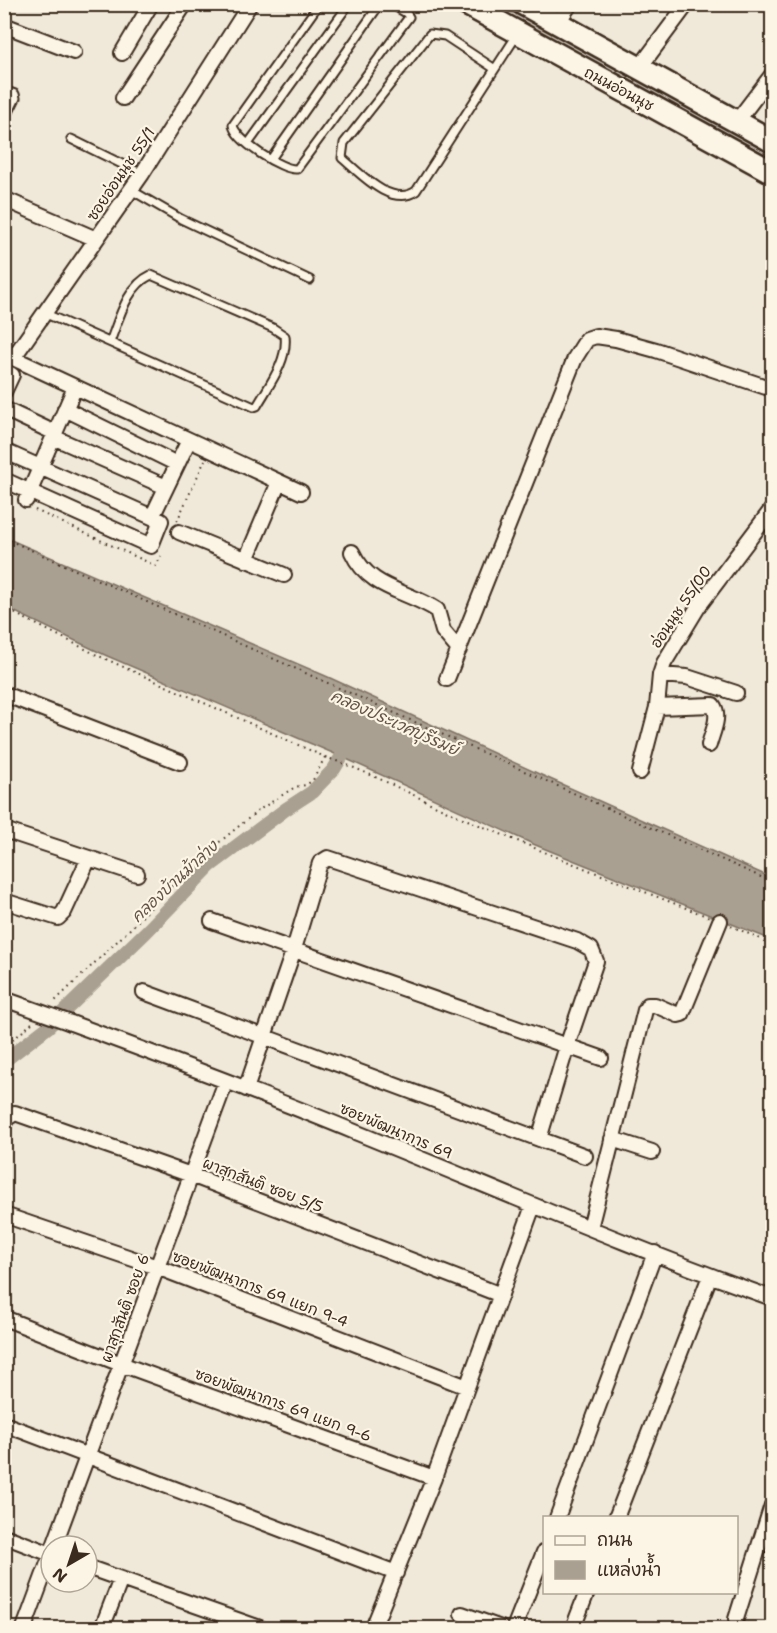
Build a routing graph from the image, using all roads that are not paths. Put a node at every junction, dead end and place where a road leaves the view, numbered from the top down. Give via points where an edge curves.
1 (151, 4) edge
2 (185, 4) edge
3 (250, 4) edge
4 (320, 4) edge
5 (349, 4) edge
6 (380, 4) edge
7 (391, 4) edge
8 (466, 4) edge
9 (523, 4) edge
10 (570, 4) edge
11 (687, 4) edge
12 (558, 22) junction
13 (4, 25) edge
14 (518, 34) junction
15 (74, 52) dead end
16 (122, 53) dead end
17 (640, 67) junction
18 (495, 69) junction
19 (772, 75) edge
20 (4, 90) edge
21 (123, 98) dead end
22 (737, 121) junction
23 (4, 122) edge
24 (71, 139) dead end
25 (772, 141) edge
26 (248, 144) junction
27 (271, 159) junction
28 (772, 172) edge
29 (142, 174) junction
30 (131, 190) junction
31 (4, 199) edge
32 (96, 239) junction
33 (310, 280) dead end
34 (44, 313) junction
35 (110, 342) junction
36 (9, 356) edge
37 (4, 371) edge
38 (75, 387) junction
39 (772, 389) edge
40 (4, 392) edge
41 (4, 409) edge
42 (65, 409) junction
43 (54, 435) junction
44 (189, 440) junction
45 (4, 451) edge
46 (177, 464) junction
47 (40, 468) junction
48 (4, 480) edge
49 (279, 482) junction
50 (166, 488) junction
51 (301, 492) dead end
52 (24, 500) junction
53 (772, 509) edge
54 (152, 518) junction
55 (177, 528) road end
56 (352, 552) dead end
57 (246, 560) junction
58 (284, 575) dead end
59 (459, 650) junction
60 (660, 675) junction
61 (447, 679) dead end
62 (736, 693) dead end
63 (4, 694) edge
64 (657, 707) junction
65 (709, 745) dead end
66 (180, 762) dead end
67 (640, 772) dead end
68 (4, 830) edge
69 (89, 858) junction
70 (137, 874) dead end
71 (4, 901) edge
72 (212, 921) dead end
73 (720, 921) road end
74 (294, 949) junction
75 (144, 992) dead end
76 (6, 1000) edge
77 (263, 1035) junction
78 (567, 1046) junction
79 (601, 1058) dead end
80 (226, 1081) junction
81 (246, 1089) junction
82 (8, 1119) edge
83 (539, 1139) junction
84 (612, 1139) junction
85 (652, 1152) dead end
86 (585, 1156) dead end
87 (191, 1175) junction
88 (533, 1206) junction
89 (4, 1215) edge
90 (590, 1228) junction
91 (655, 1253) junction
92 (157, 1267) junction
93 (710, 1276) junction
94 (501, 1295) junction
95 (772, 1298) edge
96 (4, 1318) edge
97 (122, 1364) junction
98 (467, 1387) junction
99 (4, 1424) edge
100 (88, 1455) junction
101 (434, 1478) junction
102 (772, 1505) edge
103 (558, 1516) edge
104 (617, 1516) edge
105 (58, 1534) edge
106 (4, 1536) edge
107 (39, 1549) edge
108 (543, 1555) edge
109 (99, 1571) edge
110 (396, 1573) junction
111 (122, 1579) junction
112 (39, 1587) edge
113 (587, 1594) edge
114 (462, 1614) dead end
115 (736, 1619) dead end
116 (105, 1628) edge
117 (24, 1629) edge
118 (260, 1629) edge
119 (373, 1629) edge
120 (501, 1629) edge
121 (514, 1629) edge
122 (573, 1629) edge

1 - 16 street
2 - 21 street
3 - 29 street, ซอยอ่อนนุช 55/1
4 - 26 lane via 233,125
5 - 26 lane
6 - 27 lane
7 - 27 lane via 409,17 297,169 291,170
8 - 14 main road, ถนนอ่อนนุช
9 - 12 main road, ถนนอ่อนนุช
10 - 12 street
11 - 17 street
12 - 17 main road, ถนนอ่อนนุช
13 - 15 street
14 - 18 lane
14 - 28 main road, ถนนอ่อนนุช
17 - 22 main road, ถนนอ่อนนุช
18 - 18 lane via 409,196 381,189 342,158 344,143 430,34 445,36
19 - 22 street
20 - 23 lane via 16,98
22 - 25 main road, ถนนอ่อนนุช
24 - 29 lane
26 - 27 lane
29 - 30 street, ซอยอ่อนนุช 55/1
30 - 32 street, ซอยอ่อนนุช 55/1
30 - 33 lane via 181,219
31 - 32 street
32 - 34 street, ซอยอ่อนนุช 55/1
34 - 35 lane
34 - 36 street, ซอยอ่อนนุช 55/1
35 - 35 lane via 254,407 284,356 286,343 285,336 273,328 151,275 135,287
36 - 38 street
37 - 40 street via 12,375
38 - 42 street
38 - 44 street
39 - 59 street via 616,339 587,339 575,358
41 - 43 street
42 - 43 street
42 - 46 street
43 - 47 street
43 - 50 street
44 - 46 street
44 - 49 street
45 - 47 street
46 - 50 street
47 - 52 street
47 - 54 street
48 - 52 street
49 - 51 street
49 - 57 street
50 - 54 street
52 - 54 street via 151,546 161,521
53 - 60 street, อ่อนนุช 55/00 via 698,607 663,663
55 - 57 street
56 - 59 street via 359,567 375,579 437,610 442,631
57 - 58 street
59 - 61 street
60 - 62 street via 687,677
60 - 64 street, อ่อนนุช 55/00
63 - 66 street
64 - 65 street via 712,705 716,718
64 - 67 street, อ่อนนุช 55/00
68 - 69 street
69 - 70 street
69 - 71 street via 58,918
72 - 74 street
73 - 84 street via 682,1014 655,1005 648,1005 645,1010
74 - 77 street
74 - 78 street
74 - 78 street via 320,863 328,858 577,941 591,949 596,961
75 - 77 street
76 - 80 street, ซอยพัฒนาการ 69, bridge
77 - 81 street
77 - 83 street
78 - 79 street
78 - 83 street
80 - 81 street, ซอยพัฒนาการ 69
80 - 87 street, ผาสุกสันติ ซอย 6
81 - 88 street, ซอยพัฒนาการ 69
82 - 87 street, ผาสุกสันติ ซอย 5/5 via 15,1113
83 - 86 street
84 - 85 street
84 - 90 street
87 - 92 street, ผาสุกสันติ ซอย 6
87 - 94 street, ผาสุกสันติ ซอย 5/5
88 - 90 street, ซอยพัฒนาการ 69
88 - 94 street
89 - 92 street, ซอยพัฒนาการ 69 แยก 9-4
90 - 91 street, ซอยพัฒนาการ 69
91 - 93 street, ซอยพัฒนาการ 69
91 - 103 street
92 - 97 street, ผาสุกสันติ ซอย 6
92 - 98 street, ซอยพัฒนาการ 69 แยก 9-4
93 - 95 street, ซอยพัฒนาการ 69
93 - 104 street
94 - 98 street
96 - 97 street, ซอยพัฒนาการ 69 แยก 9-6
97 - 100 street, ผาสุกสันติ ซอย 6
97 - 101 street, ซอยพัฒนาการ 69 แยก 9-6
98 - 101 street
99 - 100 street
100 - 105 street, ผาสุกสันติ ซอย 6
100 - 110 street
101 - 110 street
102 - 115 street
106 - 107 street
108 - 121 street
109 - 111 street
110 - 119 street
111 - 116 street
111 - 118 street
112 - 117 street
113 - 122 street
114 - 120 street

